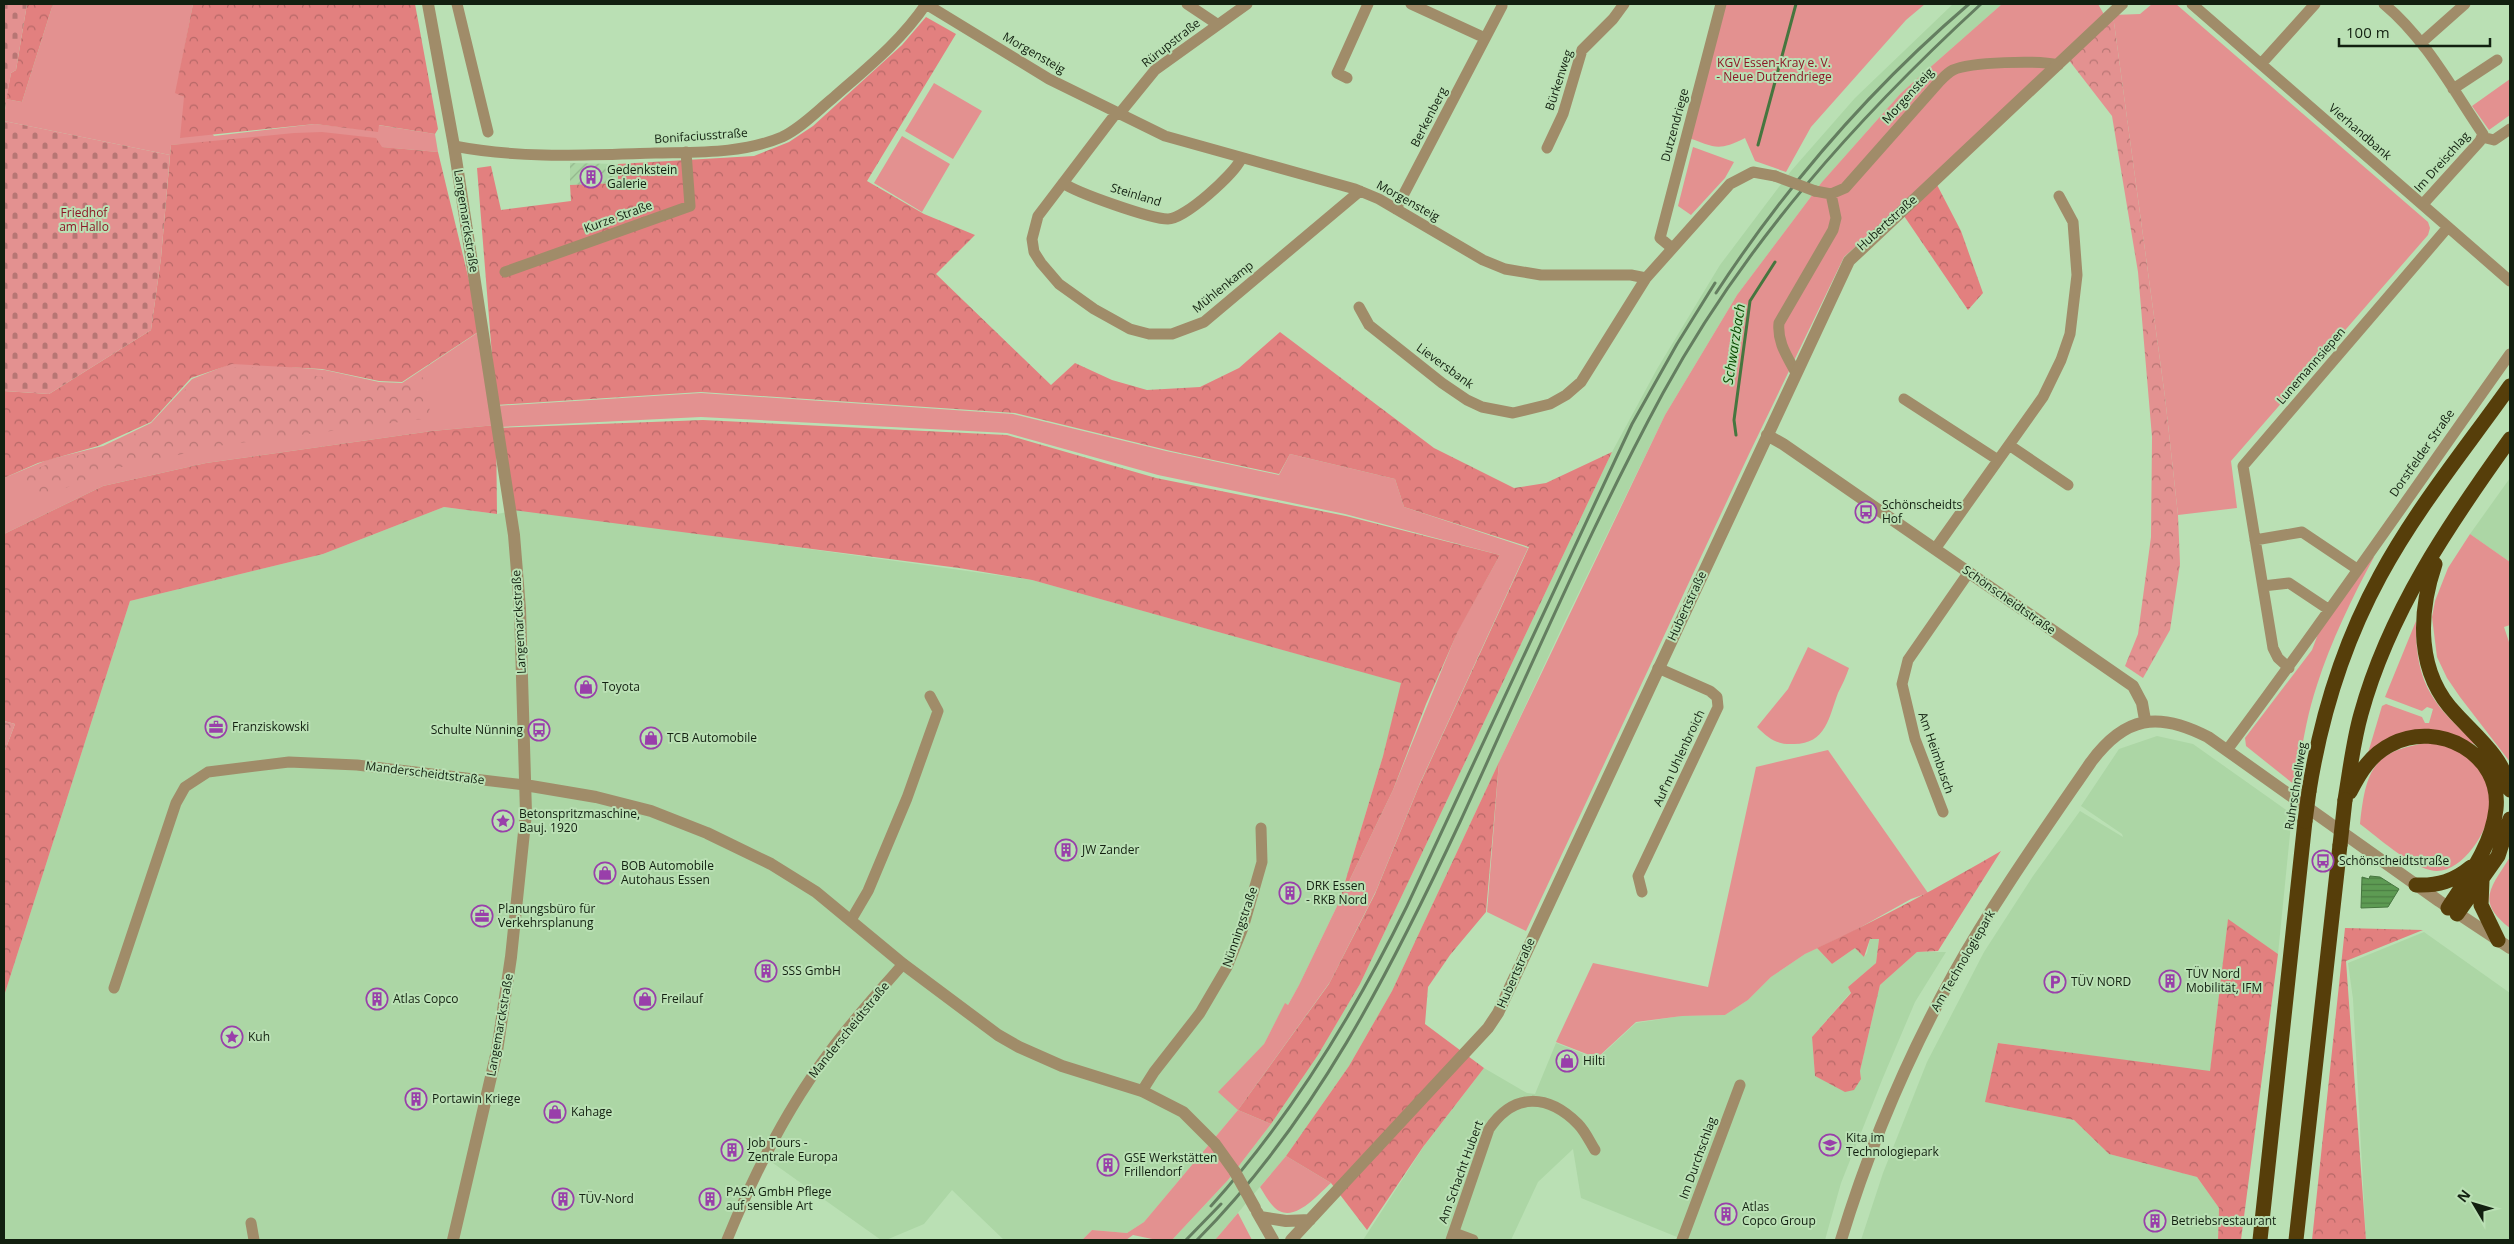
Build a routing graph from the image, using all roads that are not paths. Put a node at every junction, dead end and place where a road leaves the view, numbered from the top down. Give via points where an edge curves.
1 (428, 4) edge
2 (457, 4) edge
3 (926, 4) edge
4 (1187, 4) edge
5 (1247, 4) edge
6 (1368, 4) edge
7 (1411, 4) edge
8 (1624, 4) edge
9 (1721, 4) edge
10 (2122, 4) edge
11 (2192, 4) edge
12 (2315, 4) edge
13 (2466, 4) edge
14 (1502, 6) dead end
15 (2390, 6) edge
16 (1218, 24) junction
17 (1485, 38) junction
18 (2421, 43) junction
19 (2497, 60) dead end
20 (2261, 64) junction
21 (2058, 65) junction
22 (1348, 78) dead end
23 (2453, 89) junction
24 (1118, 112) junction
25 (2510, 129) edge
26 (488, 132) dead end
27 (2482, 138) junction
28 (454, 146) junction
29 (1548, 148) dead end
30 (686, 152) junction
31 (1241, 159) junction
32 (1063, 183) junction
33 (1360, 191) junction
34 (1831, 194) junction
35 (2059, 196) dead end
36 (2423, 204) junction
37 (1396, 209) junction
38 (2448, 227) junction
39 (1672, 248) junction
40 (504, 272) dead end
41 (1646, 278) junction
42 (2510, 281) edge
43 (1359, 307) dead end
44 (2510, 354) edge
45 (1796, 373) junction
46 (2510, 386) edge
47 (1904, 399) dead end
48 (1767, 435) junction
49 (2510, 440) edge
50 (2009, 445) junction
51 (1998, 460) junction
52 (2068, 485) dead end
53 (2450, 525) junction
54 (2255, 540) junction
55 (1935, 549) junction
56 (2357, 569) junction
57 (1969, 572) junction
58 (2263, 586) junction
59 (2328, 609) junction
60 (1658, 668) junction
61 (2289, 668) junction
62 (930, 696) dead end
63 (2145, 720) junction
64 (2227, 750) junction
65 (525, 785) junction
66 (2510, 790) edge
67 (2345, 800) junction
68 (1943, 812) dead end
69 (2510, 819) edge
70 (1261, 828) dead end
71 (2479, 859) junction
72 (2482, 878) junction
73 (2416, 885) junction
74 (1642, 892) dead end
75 (2452, 911) junction
76 (851, 920) junction
77 (2504, 944) edge
78 (903, 964) junction
79 (114, 988) dead end
80 (1740, 1085) dead end
81 (1142, 1091) junction
82 (1595, 1150) dead end
83 (1258, 1212) junction
84 (1310, 1220) junction
85 (251, 1223) dead end
86 (1452, 1237) edge
87 (254, 1240) edge
88 (453, 1240) edge
89 (727, 1240) edge
90 (1273, 1240) edge
91 (1291, 1240) edge
92 (1473, 1240) edge
93 (1682, 1240) edge
94 (1841, 1240) edge
95 (2260, 1240) edge
96 (2296, 1240) edge

1 - 28 street, Langemarckstraße
2 - 26 street
3 - 24 street, Morgensteig via 1049,79
3 - 30 street, Bonifaciusstraße via 896,42 806,122 784,136 762,145
4 - 16 street
5 - 16 street, Rürupstraße
6 - 22 street via 1337,73
7 - 17 street
8 - 29 street, Bürkenweg via 1582,50 1563,114
9 - 39 street, Dutzendriege via 1660,238
10 - 21 street, Hubertstraße
11 - 20 street, Vierhandbank
12 - 20 street
13 - 18 street
14 - 17 street, Berkenberg
15 - 18 street, Im Dreischlag
16 - 24 street, Rürupstraße via 1155,70
17 - 37 street, Berkenberg
18 - 23 street, Im Dreischlag
19 - 23 street
20 - 36 street, Vierhandbank
21 - 34 street, Morgensteig via 2003,64 1953,70 1845,188
21 - 45 street, Hubertstraße via 1853,255
23 - 27 street, Im Dreischlag via 2483,134
24 - 31 street, Morgensteig via 1165,136
24 - 32 street, Mühlenkamp
25 - 27 street, Im Dreischlag via 2494,140
27 - 36 street, Im Dreischlag
28 - 30 street, Bonifaciusstraße via 498,153 553,156
28 - 65 street, Langemarckstraße via 514,535 520,609
30 - 40 street, Kurze Straße via 690,206
31 - 32 street, Steinland via 1230,176 1180,215 1168,219 1106,201
31 - 33 street, Morgensteig
32 - 33 street, Mühlenkamp via 1033,226 1034,252 1040,263 1060,284 1094,309 1130,329 1157,335 1172,334 1204,322
33 - 37 street, Morgensteig
34 - 39 street, bridge via 1753,172 1736,179
34 - 45 street via 1836,218 1833,230 1779,323 1782,346
35 - 50 street via 2072,222 2075,244 2077,290 2070,334 2052,383
36 - 38 street, Vierhandbank
37 - 41 street, Morgensteig via 1504,269 1541,275 1631,275
38 - 42 street, Vierhandbank
38 - 54 street, Lunemannsiepen via 2244,466
39 - 41 street
41 - 43 street, Lieversbank via 1577,387 1550,404 1513,413 1482,407 1454,392 1369,325
44 - 56 street, Dorstfelder Straße
45 - 48 street, Hubertstraße
46 - 95 highway, Ruhrschnellweg, bridge via 2412,522 2379,577 2338,669 2324,717 2309,791
47 - 51 street
48 - 55 street, Schönscheidtstraße
48 - 60 street, Hubertstraße
49 - 53 highway
50 - 51 street
50 - 52 street
51 - 55 street
53 - 66 highway via 2425,596 2425,658 2441,695 2498,758
53 - 67 highway via 2406,600 2371,684 2356,733
54 - 56 street via 2302,532
54 - 58 street, Lunemannsiepen
55 - 57 street, Schönscheidtstraße
56 - 59 street, Dorstfelder Straße
57 - 63 street, Schönscheidtstraße via 2133,686 2142,703
57 - 68 street, Am Heimbusch via 1910,657 1904,671 1904,697 1915,739
58 - 59 street via 2289,583
58 - 61 street, Lunemannsiepen via 2273,648
59 - 61 street, Dorstfelder Straße
60 - 74 street, Auf'm Uhlenbroich via 1710,691 1717,697 1718,707 1638,876
60 - 84 street, Hubertstraße via 1493,1021
61 - 64 street, Dorstfelder Straße
62 - 76 street via 938,711 928,741 868,891
63 - 64 street via 2163,720 2190,727
63 - 94 street, Am Technologiepark via 2124,730 2095,756 1966,952 1914,1050 1883,1120 1860,1178
64 - 73 street
65 - 76 street, Manderscheidtstraße via 617,802 676,820 771,864 816,892
65 - 79 street, Manderscheidtstraße via 357,765 289,762 229,768 201,775 181,792 176,803
65 - 88 street, Langemarckstraße via 526,818 518,900 500,1033
67 - 71 highway via 2369,762 2391,744 2430,736 2456,742 2481,760 2494,784 2494,820
67 - 96 highway, bridge
69 - 72 highway via 2500,852
70 - 81 street, Nünningstraße via 1262,862 1228,967 1200,1013
71 - 73 highway via 2454,879 2438,885
71 - 75 highway
72 - 75 highway
72 - 77 highway via 2482,905
73 - 75 street
75 - 77 street
76 - 78 street, Manderscheidtstraße
78 - 81 street via 1018,1047 1066,1068
78 - 89 street, Manderscheidtstraße via 838,1040 806,1084 763,1158
80 - 93 street, Im Durchschlag
81 - 83 street, bridge via 1183,1112 1215,1144
82 - 86 street, Am Schacht Hubert via 1579,1125 1556,1107 1532,1101 1512,1106 1496,1118 1490,1129
83 - 84 street via 1286,1221
83 - 90 street
84 - 91 street, Hubertstraße
85 - 87 street
86 - 92 street

